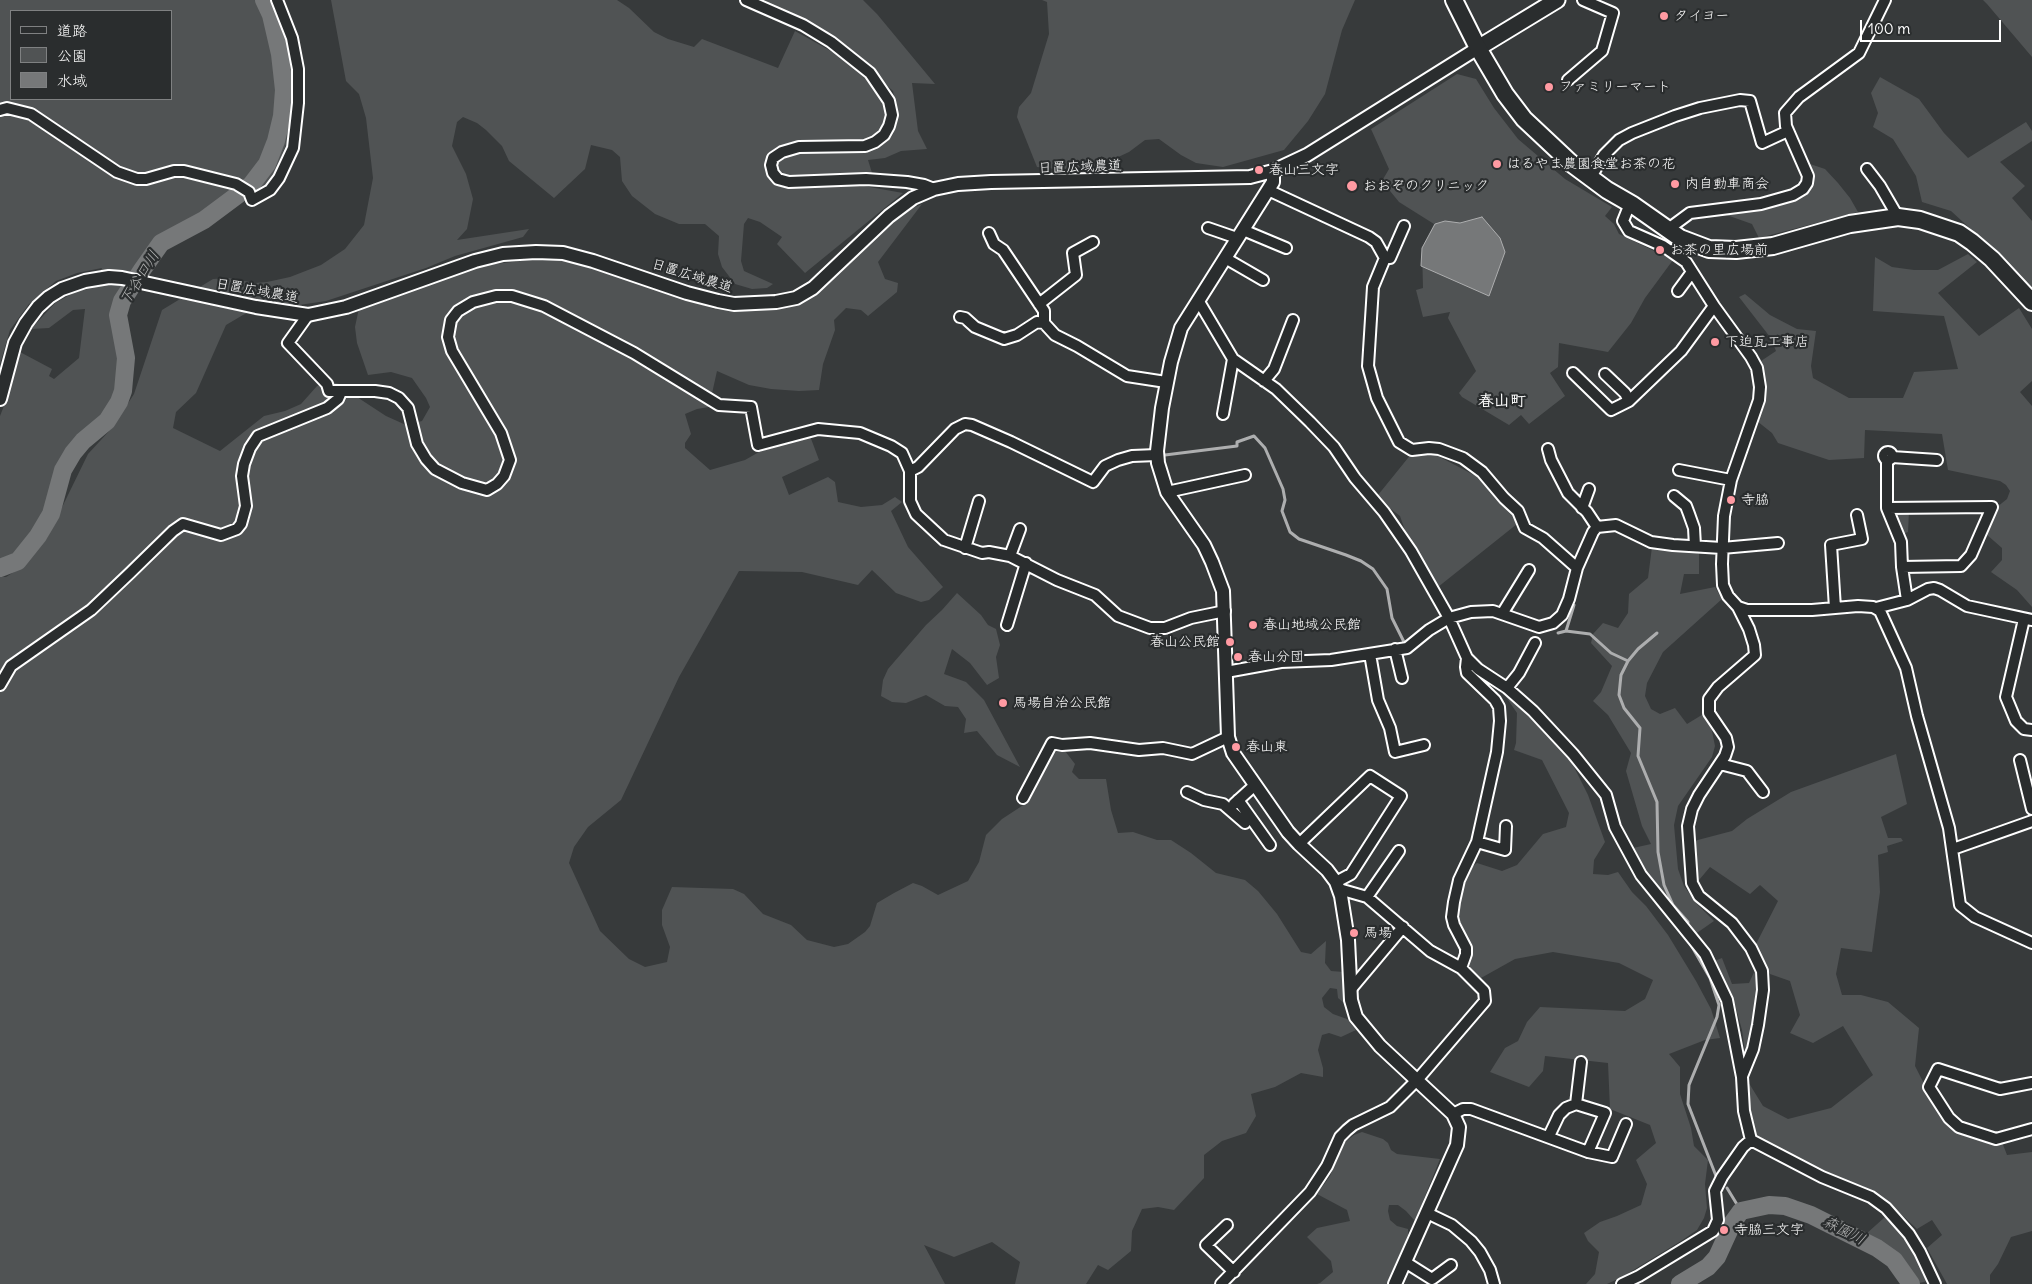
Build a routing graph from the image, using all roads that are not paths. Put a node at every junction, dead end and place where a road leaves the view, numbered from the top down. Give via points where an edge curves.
1 (277, 0) edge
2 (746, 0) edge
3 (1454, 0) edge
4 (1557, 0) edge
5 (1583, 0) edge
6 (1885, 0) edge
7 (1478, 48) junction
8 (1568, 80) dead end
9 (0, 110) edge
10 (1788, 131) junction
11 (1867, 169) dead end
12 (1273, 171) junction
13 (1591, 178) junction
14 (934, 189) junction
15 (1268, 190) junction
16 (1633, 205) junction
17 (1898, 217) junction
18 (1404, 226) dead end
19 (1208, 228) dead end
20 (1667, 230) junction
21 (989, 233) dead end
22 (1240, 234) junction
23 (1093, 242) dead end
24 (1286, 248) dead end
25 (1225, 258) junction
26 (1385, 258) junction
27 (1692, 272) junction
28 (1263, 280) dead end
29 (1678, 291) dead end
30 (1198, 300) junction
31 (2032, 302) edge
32 (1039, 304) junction
33 (1714, 306) junction
34 (308, 315) junction
35 (960, 317) dead end
36 (1293, 320) dead end
37 (1044, 322) junction
38 (1233, 359) junction
39 (1573, 374) dead end
40 (1605, 374) dead end
41 (1264, 381) junction
42 (1166, 382) junction
43 (341, 392) junction
44 (0, 399) edge
45 (1628, 401) junction
46 (1223, 414) dead end
47 (1548, 449) dead end
48 (1157, 454) junction
49 (1937, 460) dead end
50 (1679, 470) dead end
51 (910, 471) junction
52 (1246, 475) dead end
53 (1731, 480) junction
54 (1589, 489) dead end
55 (1167, 492) junction
56 (1674, 496) dead end
57 (979, 501) dead end
58 (1582, 508) junction
59 (1887, 508) junction
60 (1857, 514) dead end
61 (1597, 527) junction
62 (1020, 529) dead end
63 (1778, 543) dead end
64 (1695, 546) junction
65 (965, 548) junction
66 (1722, 548) junction
67 (1010, 556) junction
68 (1026, 563) junction
69 (1902, 567) junction
70 (1577, 568) junction
71 (1529, 570) dead end
72 (1907, 600) junction
73 (1738, 607) junction
74 (1835, 608) junction
75 (1876, 608) junction
76 (1225, 611) junction
77 (1502, 614) junction
78 (1449, 618) junction
79 (2028, 620) edge
80 (1007, 625) dead end
81 (1535, 643) dead end
82 (1395, 650) junction
83 (1370, 654) junction
84 (1467, 658) junction
85 (1226, 672) junction
86 (1402, 678) dead end
87 (0, 685) edge
88 (1507, 688) junction
89 (2032, 730) edge
90 (1228, 737) junction
91 (1424, 745) dead end
92 (2020, 760) dead end
93 (1720, 764) junction
94 (1256, 785) junction
95 (1187, 792) dead end
96 (1763, 792) dead end
97 (1023, 798) dead end
98 (1238, 800) junction
99 (2032, 806) edge
100 (1228, 808) junction
101 (2032, 821) edge
102 (1245, 823) dead end
103 (1506, 826) dead end
104 (1477, 842) junction
105 (1298, 844) junction
106 (1270, 845) dead end
107 (1953, 849) junction
108 (1398, 851) dead end
109 (1337, 885) junction
110 (1367, 898) junction
111 (1403, 927) junction
112 (2032, 943) edge
113 (1461, 968) junction
114 (1351, 989) junction
115 (1581, 1062) dead end
116 (1742, 1077) junction
117 (1418, 1079) junction
118 (2032, 1082) edge
119 (1576, 1104) junction
120 (1454, 1114) junction
121 (1626, 1124) dead end
122 (2032, 1128) edge
123 (1549, 1136) junction
124 (1751, 1140) junction
125 (1588, 1152) junction
126 (1427, 1213) junction
127 (1226, 1225) dead end
128 (1405, 1262) junction
129 (1450, 1265) dead end
130 (1234, 1272) junction
131 (1433, 1281) edge
132 (1221, 1284) edge
133 (1395, 1284) edge
134 (1494, 1284) edge
135 (1622, 1284) edge
136 (1935, 1284) edge

1 - 9 street via 292,38 298,69 293,148 270,190 252,200 249,192 236,184 184,171 137,179 118,172 31,114 7,108
2 - 14 street via 831,42 870,73 889,101 892,115 884,135 865,146 799,147 782,152 773,158 771,165 778,179 788,182 866,179 907,182
3 - 7 main road
4 - 7 main road
5 - 8 street via 1613,13 1602,50
6 - 10 street via 1860,52 1790,106 1784,120
7 - 12 street, 日置広域農道 via 1307,156
7 - 13 main road via 1524,119
10 - 13 street via 1762,143 1750,101 1700,108 1640,129 1619,140 1604,155
10 - 20 street via 1808,176 1803,189 1761,204 1690,213
11 - 17 street
12 - 14 street, 日置広域農道 via 1241,177 991,182
12 - 15 street via 1273,182
13 - 16 main road
14 - 34 street, 日置広域農道 via 914,198 889,216 813,288 796,298 734,304 687,294 563,253 536,252 493,256 346,307
15 - 22 street
15 - 26 street via 1369,237 1376,242
16 - 20 main road
16 - 27 street via 1623,221 1629,231 1679,256
17 - 20 main road via 1850,224 1773,246 1736,250 1696,245
17 - 31 main road via 1920,220 1959,233 1992,259
18 - 26 street via 1390,258
19 - 22 street
21 - 32 street
22 - 24 street
22 - 25 street
23 - 32 street via 1073,253 1076,276
25 - 28 street
25 - 30 street
26 - 70 street via 1374,287 1368,366 1377,398 1399,442 1412,450 1439,449 1463,458 1482,472 1518,511 1525,528 1543,538
27 - 29 street
27 - 33 street
30 - 38 street
30 - 42 street via 1181,328
32 - 37 street via 1044,311
33 - 45 street via 1681,351
33 - 53 street via 1751,357 1757,368 1760,387 1757,408
34 - 43 street via 288,343 327,384 329,391
34 - 44 street, 日置広域農道 via 122,278 85,281 48,298 26,323 15,343
35 - 37 street via 1004,339 1037,322
36 - 41 street via 1274,369
37 - 42 street via 1055,335 1127,376
38 - 41 street
38 - 46 street
39 - 45 street via 1611,410
40 - 45 street via 1625,393
41 - 78 street via 1334,447 1411,551
42 - 48 street
43 - 51 street via 389,392 399,398 408,408 418,444 435,469 462,483 487,490 504,476 510,460 501,433 452,351 448,337 451,320 458,311 473,302 512,296 544,306 634,352 719,405 750,406 758,445 818,429 860,433 902,453
43 - 87 street via 327,408 258,436 244,464 242,476 246,506 242,524 237,530 222,535 183,524 173,530 90,610 11,666
47 - 58 street via 1568,493
48 - 51 street via 1118,460 1105,466 1092,482 1011,442 965,424 955,429 928,458
48 - 55 street
49 - 59 street via 1889,459
50 - 53 street
51 - 65 street via 910,501 916,514 944,540
52 - 55 street
53 - 66 street
54 - 58 street
55 - 76 street via 1212,562 1223,591
56 - 64 street via 1686,506 1694,528
57 - 65 street
58 - 61 street
59 - 69 street via 1901,542
59 - 69 street via 1992,507 1971,555 1961,566
60 - 74 street via 1862,539 1832,545
61 - 64 street via 1616,525 1651,542
61 - 70 street
62 - 67 street
63 - 66 street
64 - 66 street
65 - 67 street
66 - 73 street via 1724,585 1728,596
67 - 68 street
68 - 76 street via 1095,595 1118,616 1150,628 1165,628 1191,618
68 - 80 street
69 - 72 street
70 - 77 street via 1562,615 1553,623 1539,627
71 - 77 street
72 - 75 street
72 - 79 street via 1934,588 1967,606
73 - 74 street via 1780,611
73 - 93 street via 1749,629 1755,655 1709,699 1709,713 1726,738 1728,747
74 - 75 street
75 - 107 street via 1884,617 1906,668
76 - 85 street
77 - 78 street via 1471,612
78 - 82 street via 1407,648
78 - 84 street
79 - 89 street via 2006,697 2016,721 2024,729
81 - 88 street
82 - 83 street
82 - 86 street
83 - 85 street via 1281,662
83 - 91 street via 1378,700 1390,728 1395,752
84 - 88 street
84 - 104 street via 1467,674 1495,700 1500,722 1497,752
85 - 90 street
88 - 116 street via 1533,711 1606,795 1614,827 1641,876 1706,954 1727,1000
90 - 94 street via 1237,762
90 - 97 street via 1192,754 1163,748 1139,750 1090,742 1052,743
92 - 99 street
93 - 96 street via 1747,771
93 - 116 street via 1692,809 1688,826 1692,883 1699,896 1732,923 1751,948 1762,971 1758,1024
94 - 98 street
94 - 105 street
95 - 100 street
98 - 100 street
98 - 106 street
100 - 102 street
101 - 107 street
103 - 104 street via 1505,850
104 - 113 street via 1459,880 1452,917 1466,948
105 - 109 street via 1328,870
105 - 109 street via 1370,776 1401,796 1351,874
107 - 112 street via 1959,900 1963,908 1975,917
108 - 110 street
109 - 110 street
109 - 114 street via 1348,940
110 - 111 street
111 - 113 street via 1430,951
111 - 114 street
113 - 117 street via 1484,991 1485,1001
114 - 117 street via 1356,1017 1380,1046
115 - 119 street
116 - 124 street via 1744,1111
117 - 120 street
117 - 130 street via 1390,1107 1347,1130 1314,1187
118 - 122 street via 2000,1089 1938,1069 1929,1087 1949,1118 1959,1127 1996,1139
119 - 123 street via 1559,1115
119 - 125 street via 1605,1113
120 - 123 street via 1471,1109
120 - 126 street via 1458,1127 1457,1145
121 - 125 street via 1612,1157
123 - 125 street
124 - 135 street via 1742,1147 1715,1191 1718,1220 1713,1231
124 - 136 street via 1822,1177 1872,1197 1910,1234
126 - 128 street
126 - 134 street via 1452,1225 1472,1241 1490,1270
127 - 130 street via 1206,1245
128 - 131 street
128 - 133 street
129 - 131 street
130 - 132 street

